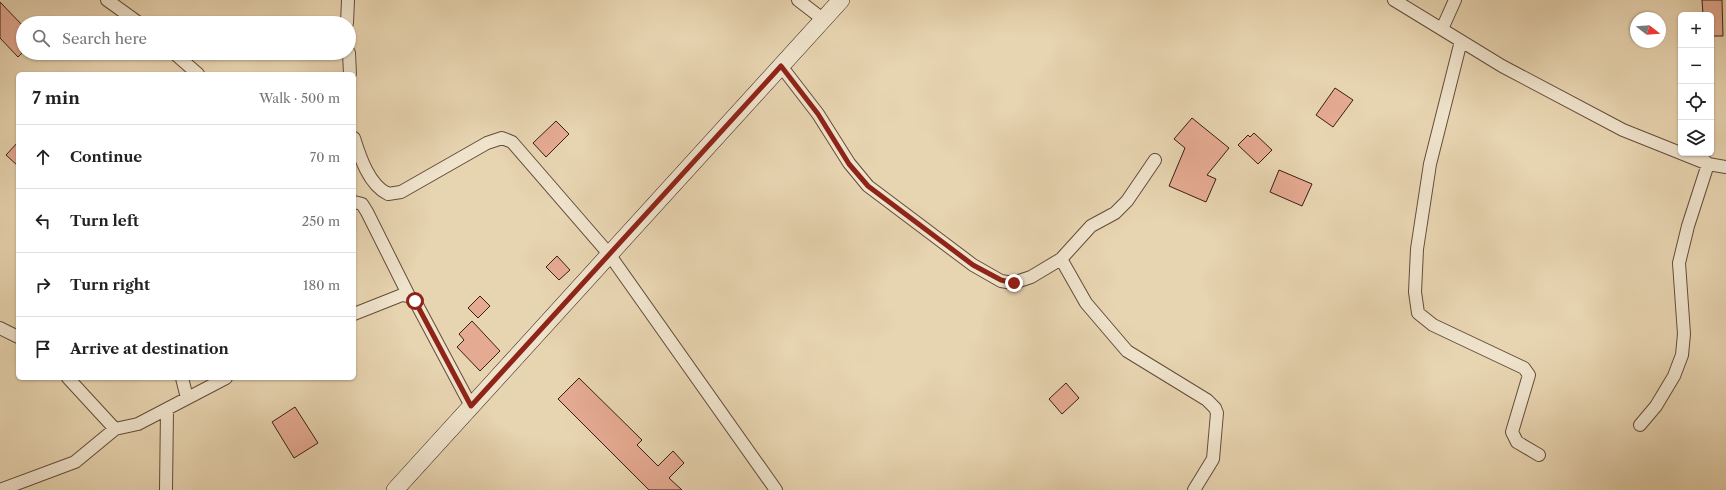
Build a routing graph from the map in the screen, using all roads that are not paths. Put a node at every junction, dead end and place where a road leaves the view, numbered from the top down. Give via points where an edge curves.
1 (107, 0) edge
2 (348, 0) edge
3 (798, 0) edge
4 (841, 0) edge
5 (1394, 0) edge
6 (1455, 0) edge
7 (129, 16) edge
8 (347, 16) edge
9 (824, 20) junction
10 (1442, 29) junction
11 (1461, 41) junction
12 (182, 60) edge
13 (349, 60) edge
14 (781, 66) junction
15 (196, 72) edge
16 (350, 72) edge
17 (356, 143) edge
18 (1701, 156) edge
19 (1155, 160) dead end
20 (1708, 164) junction
21 (1726, 167) edge
22 (356, 202) edge
23 (609, 254) junction
24 (1061, 259) junction
25 (410, 296) junction
26 (356, 313) edge
27 (0, 328) edge
28 (16, 336) edge
29 (70, 380) edge
30 (182, 380) edge
31 (222, 380) edge
32 (187, 398) junction
33 (471, 406) junction
34 (167, 409) junction
35 (1640, 425) dead end
36 (115, 429) junction
37 (1539, 455) dead end
38 (0, 490) edge
39 (166, 490) edge
40 (395, 490) edge
41 (776, 490) edge
42 (1194, 490) edge

1 - 7 street
2 - 8 street
3 - 9 street
4 - 9 main road
5 - 10 street
6 - 10 street
9 - 14 main road
10 - 11 street
11 - 20 street via 1502,66 1623,130
11 - 37 street via 1430,164 1417,249 1415,292 1418,313 1433,325 1524,368 1530,375 1512,432 1516,442
12 - 15 street
13 - 16 street
14 - 23 main road
14 - 24 street via 818,114 849,164 868,186 973,265 1001,280 1014,283 1031,277
17 - 23 street via 367,171 377,187 388,194 400,192 487,143 502,138 512,142
18 - 20 street
19 - 24 street via 1127,201 1115,212 1091,226
20 - 21 street
20 - 35 street via 1679,263 1684,334 1682,355 1674,376 1656,406
22 - 25 street via 362,204 367,212
23 - 33 main road
23 - 41 street
24 - 42 street via 1086,303 1127,351 1207,400 1215,408 1217,413 1213,459
25 - 26 street via 402,295
25 - 33 street
27 - 28 street
29 - 36 street
30 - 32 street
31 - 32 street
32 - 34 street
33 - 40 main road
34 - 36 street via 138,424
34 - 39 street
36 - 38 street via 75,462

